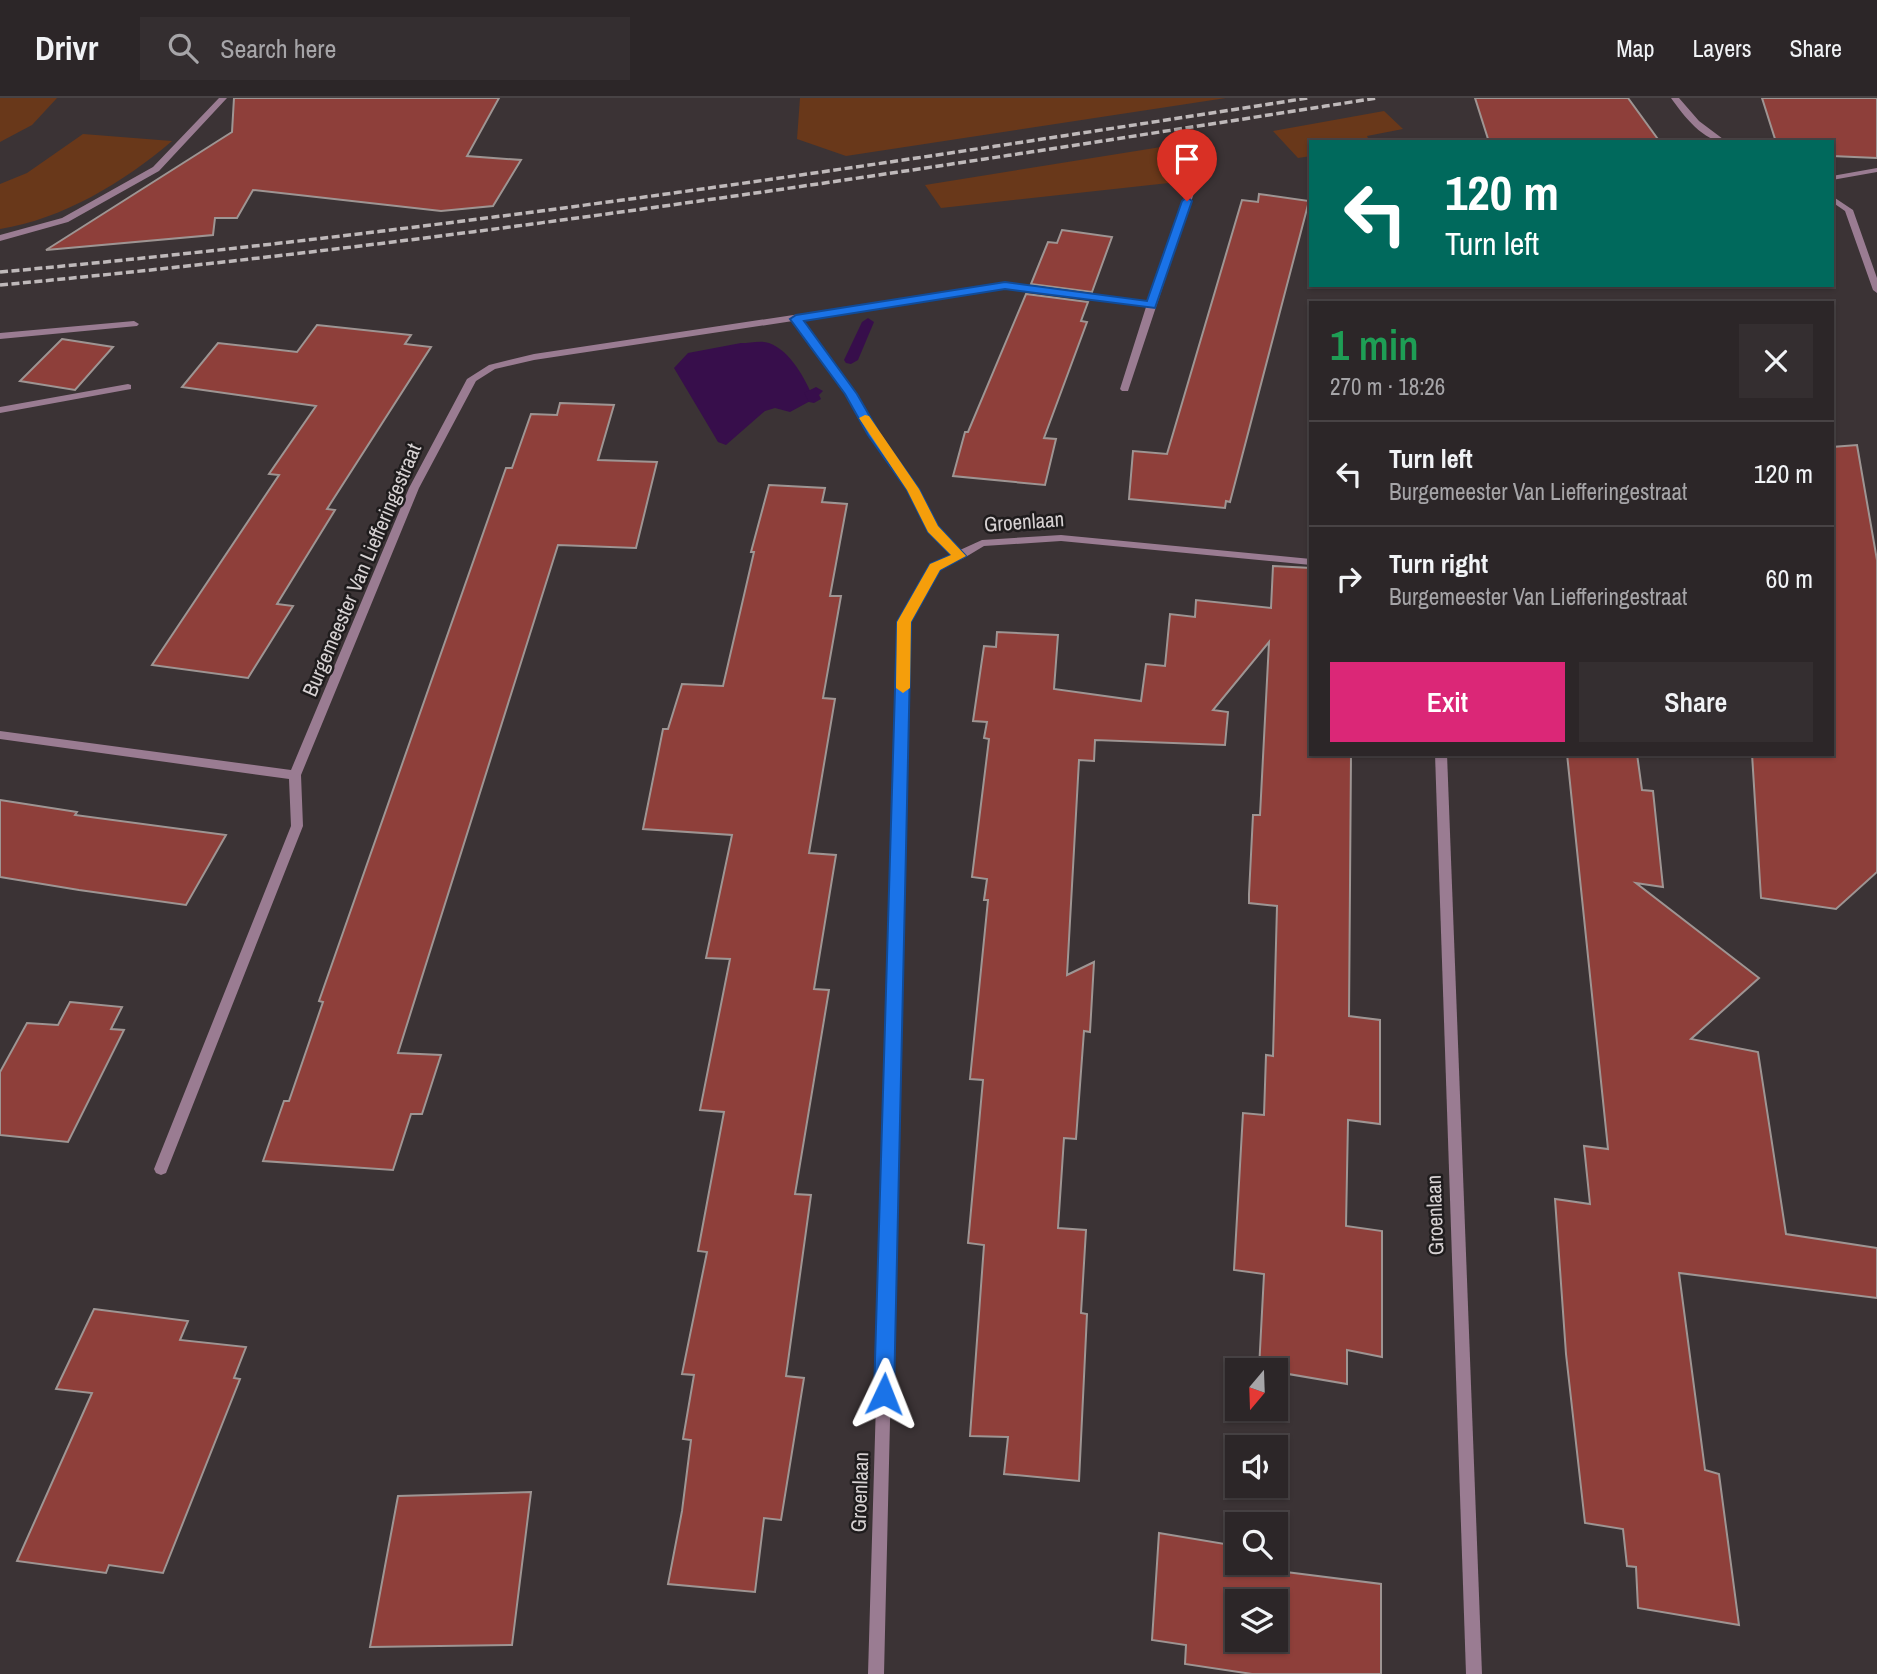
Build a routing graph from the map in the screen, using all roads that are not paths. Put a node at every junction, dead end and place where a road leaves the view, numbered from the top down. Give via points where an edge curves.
1 (223, 98) edge
2 (1675, 98) edge
3 (1719, 140) edge
4 (1205, 148) dead end
5 (1877, 170) edge
6 (1834, 178) edge
7 (1834, 199) edge
8 (0, 239) edge
9 (1877, 290) edge
10 (1151, 305) junction
11 (796, 319) junction
12 (134, 324) dead end
13 (0, 336) edge
14 (128, 387) dead end
15 (1125, 389) dead end
16 (0, 410) edge
17 (960, 556) junction
18 (1309, 562) edge
19 (0, 735) edge
20 (1441, 756) edge
21 (295, 775) junction
22 (161, 1169) dead end
23 (876, 1674) edge
24 (1474, 1674) edge

1 - 8 street via 156,169 65,220
2 - 3 street via 1689,117
4 - 10 street
5 - 6 street
7 - 9 street via 1849,210
10 - 11 street, Burgemeester Van Liefferingestraat via 1005,286
10 - 15 street
11 - 17 street via 913,489 932,529
11 - 21 street, Burgemeester Van Liefferingestraat via 534,357 492,367 472,379 414,488
12 - 13 street
14 - 16 street
17 - 18 street, Groenlaan via 982,543 1060,538
17 - 23 street, Groenlaan via 935,567 904,622
19 - 21 street
20 - 24 street, Groenlaan
21 - 22 street, Burgemeester Van Liefferingestraat via 297,826

